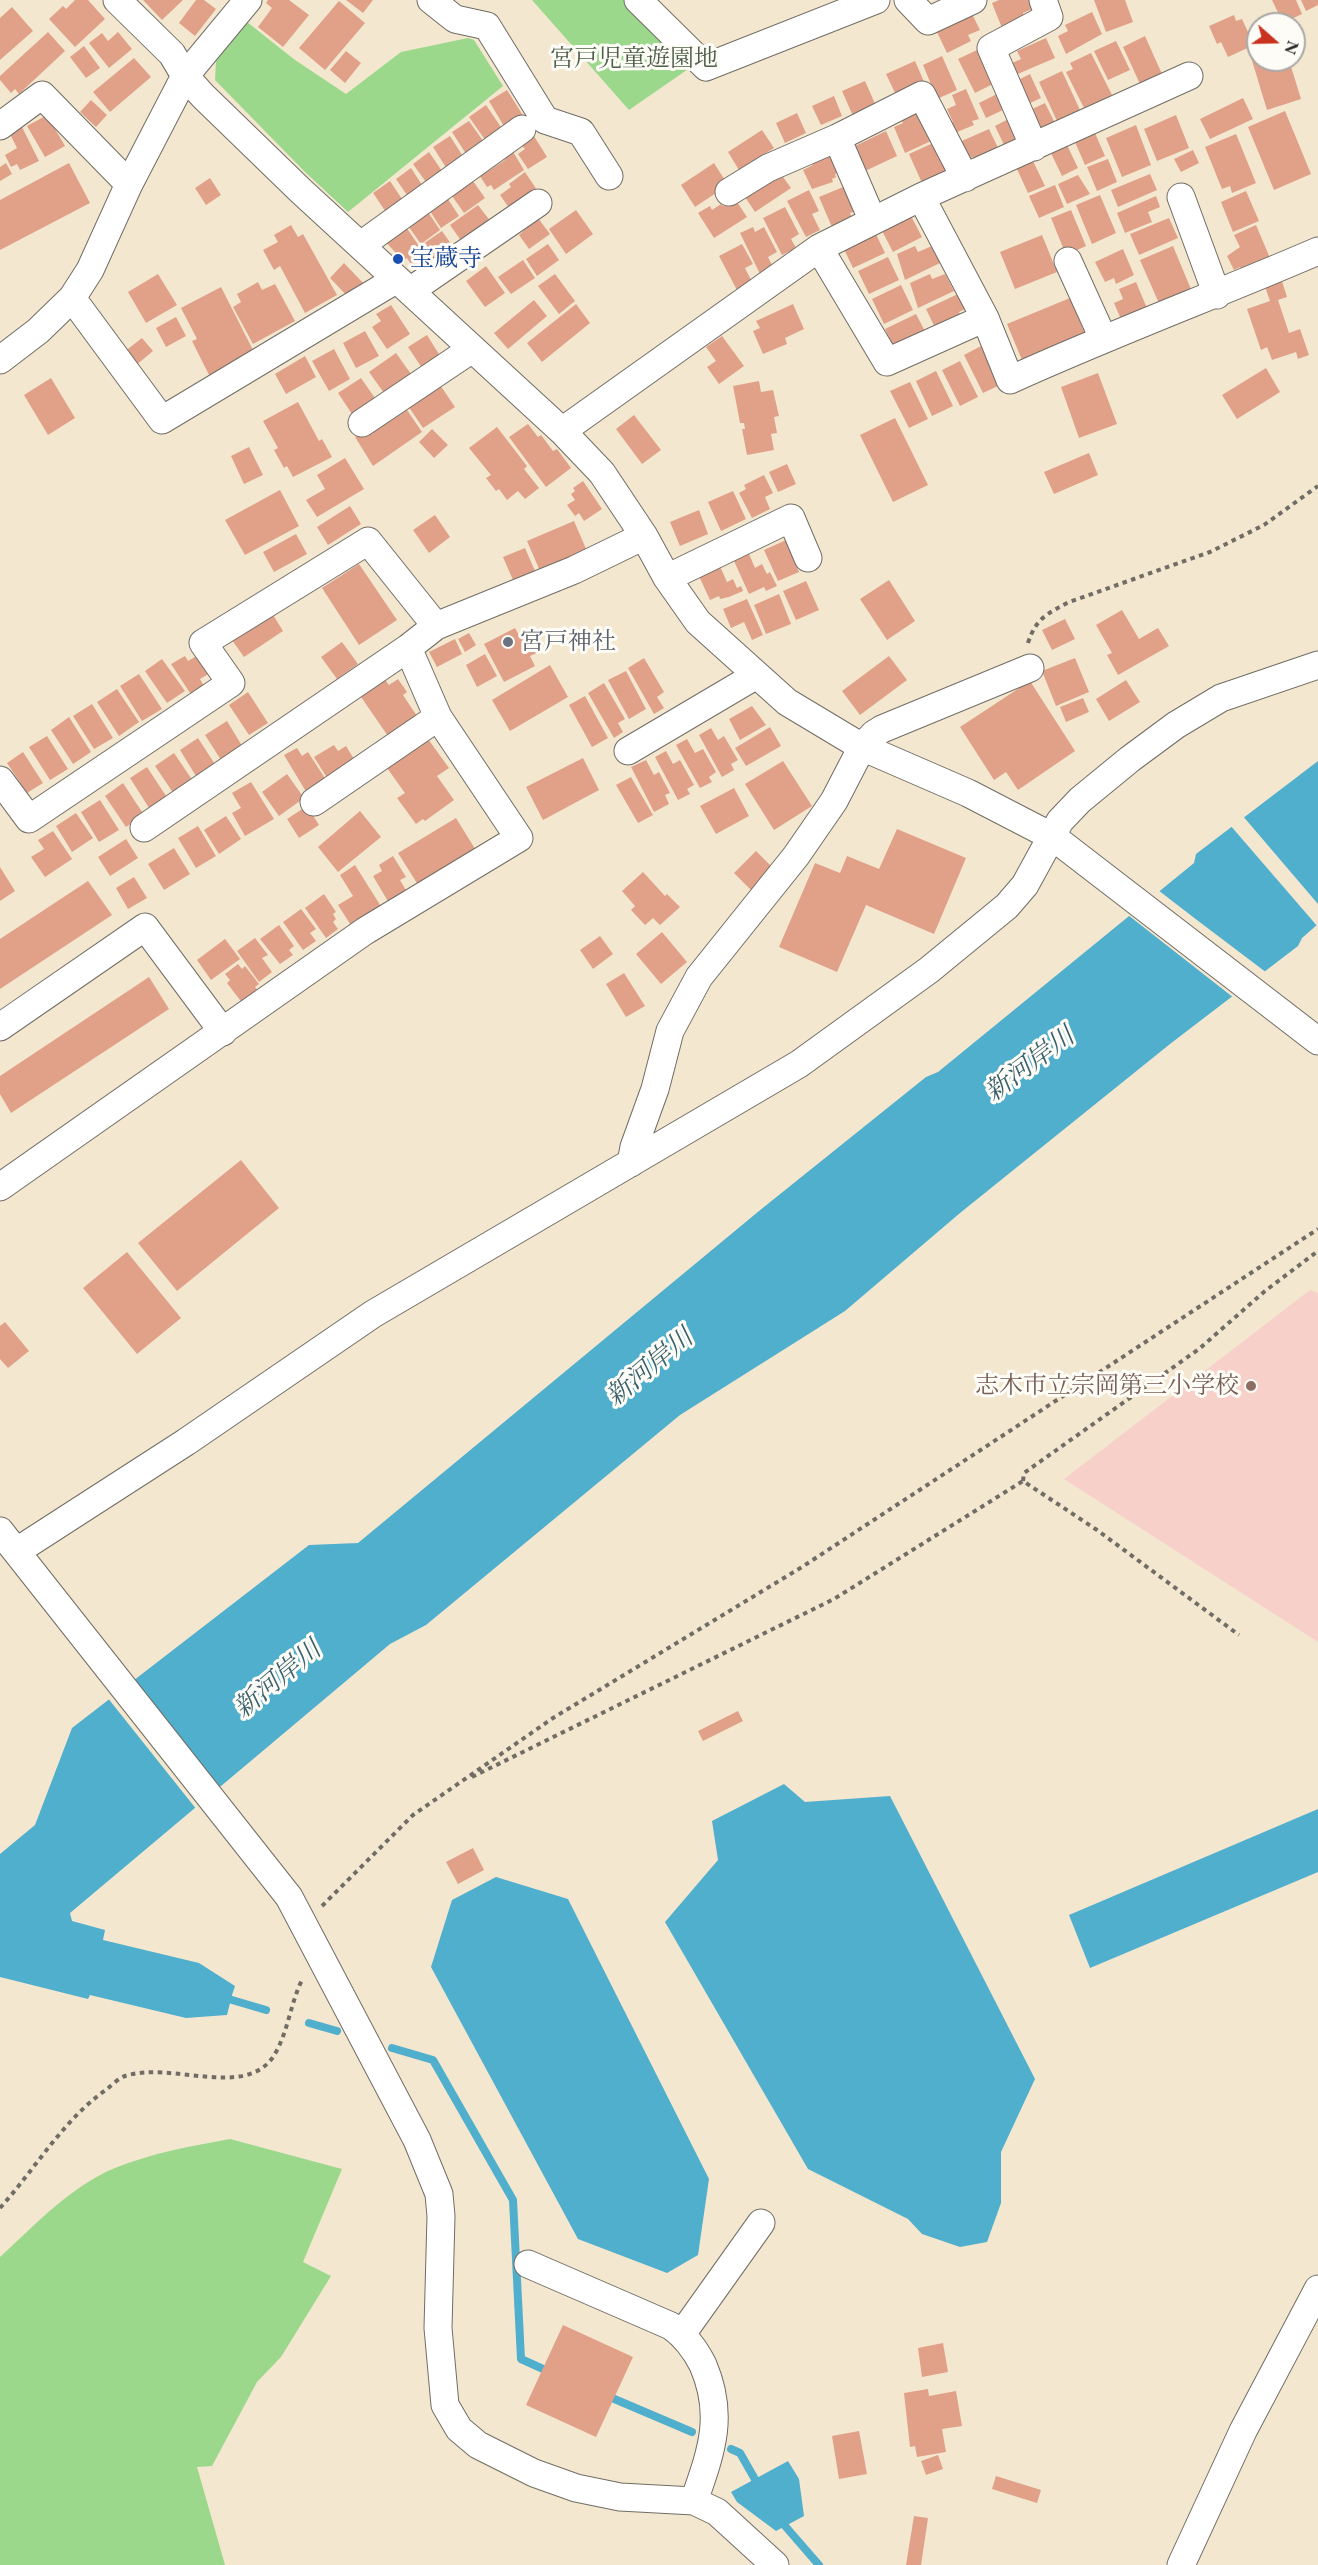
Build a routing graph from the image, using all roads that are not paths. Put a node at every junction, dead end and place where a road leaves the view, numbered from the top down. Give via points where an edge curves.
1 (117, 0) edge
2 (248, 0) edge
3 (431, 0) edge
4 (638, 0) edge
5 (876, 0) edge
6 (908, 0) edge
7 (972, 0) edge
8 (1043, 0) edge
9 (185, 75) junction
10 (1189, 76) dead end
11 (0, 126) edge
12 (522, 129) dead end
13 (837, 138) junction
14 (1034, 147) junction
15 (609, 176) dead end
16 (965, 178) junction
17 (129, 184) junction
18 (729, 192) dead end
19 (921, 197) junction
20 (1181, 197) dead end
21 (538, 203) dead end
22 (872, 219) junction
23 (361, 245) junction
24 (819, 248) junction
25 (1318, 250) edge
26 (1068, 261) dead end
27 (404, 285) junction
28 (1217, 295) junction
29 (72, 298) junction
30 (984, 318) junction
31 (1103, 338) junction
32 (472, 349) junction
33 (0, 360) edge
34 (362, 423) dead end
35 (562, 431) junction
36 (644, 536) junction
37 (808, 558) dead end
38 (667, 578) junction
39 (436, 626) junction
40 (408, 648) junction
41 (1318, 664) edge
42 (1030, 668) road end
43 (755, 676) junction
44 (438, 717) junction
45 (862, 747) junction
46 (628, 751) dead end
47 (0, 780) edge
48 (314, 802) dead end
49 (144, 828) dead end
50 (1053, 837) junction
51 (0, 1027) edge
52 (223, 1032) junction
53 (1318, 1041) edge
54 (631, 1162) junction
55 (0, 1187) edge
56 (14, 1548) edge
57 (761, 2223) dead end
58 (528, 2264) dead end
59 (1318, 2289) edge
60 (682, 2334) junction
61 (694, 2501) junction
62 (775, 2565) edge
63 (1181, 2565) edge

1 - 9 street via 172,54
2 - 9 street
3 - 15 street via 455,19 487,26 545,120 581,132
4 - 5 street via 706,67
6 - 7 street via 928,21
8 - 14 street via 1049,16 991,48
9 - 17 street
9 - 23 street
10 - 14 street
11 - 17 street via 42,95
12 - 23 street
13 - 16 street via 922,95
13 - 18 street via 768,168
13 - 22 street
14 - 16 street
16 - 19 street
17 - 29 street via 90,270
19 - 22 street
19 - 30 street
20 - 28 street
21 - 27 street
22 - 24 street
23 - 27 street
24 - 30 street via 886,362
24 - 35 street
25 - 28 street
26 - 31 street
27 - 29 street via 162,420
27 - 32 street
28 - 31 street
29 - 33 street
30 - 31 street via 1010,380
32 - 34 street
32 - 35 street
35 - 36 street via 602,473
36 - 38 street
36 - 39 street via 574,570
37 - 38 street via 791,518
38 - 43 street via 698,622
39 - 40 street
39 - 47 street via 368,541 203,643 231,684 29,819
40 - 44 street
40 - 49 street
41 - 50 street via 1202,708 1080,800 1060,822
42 - 45 street via 882,729
43 - 45 street via 813,720
43 - 46 street
44 - 48 street
44 - 52 street via 519,838 365,931
45 - 50 street via 968,793
45 - 54 street via 834,801 796,856 699,977 670,1031
50 - 53 street
50 - 54 street via 1025,885 1007,906 929,970 799,1064
51 - 52 street via 145,927
52 - 55 street
54 - 56 street via 373,1314 176,1449
56 - 61 street via 301,1918 417,2140 439,2194 438,2328 446,2406 459,2429 478,2445 534,2473 576,2488 620,2497
57 - 60 street
58 - 60 street
59 - 63 street via 1243,2430
60 - 61 street via 699,2357 710,2383 716,2415 711,2451
61 - 62 street via 717,2512

